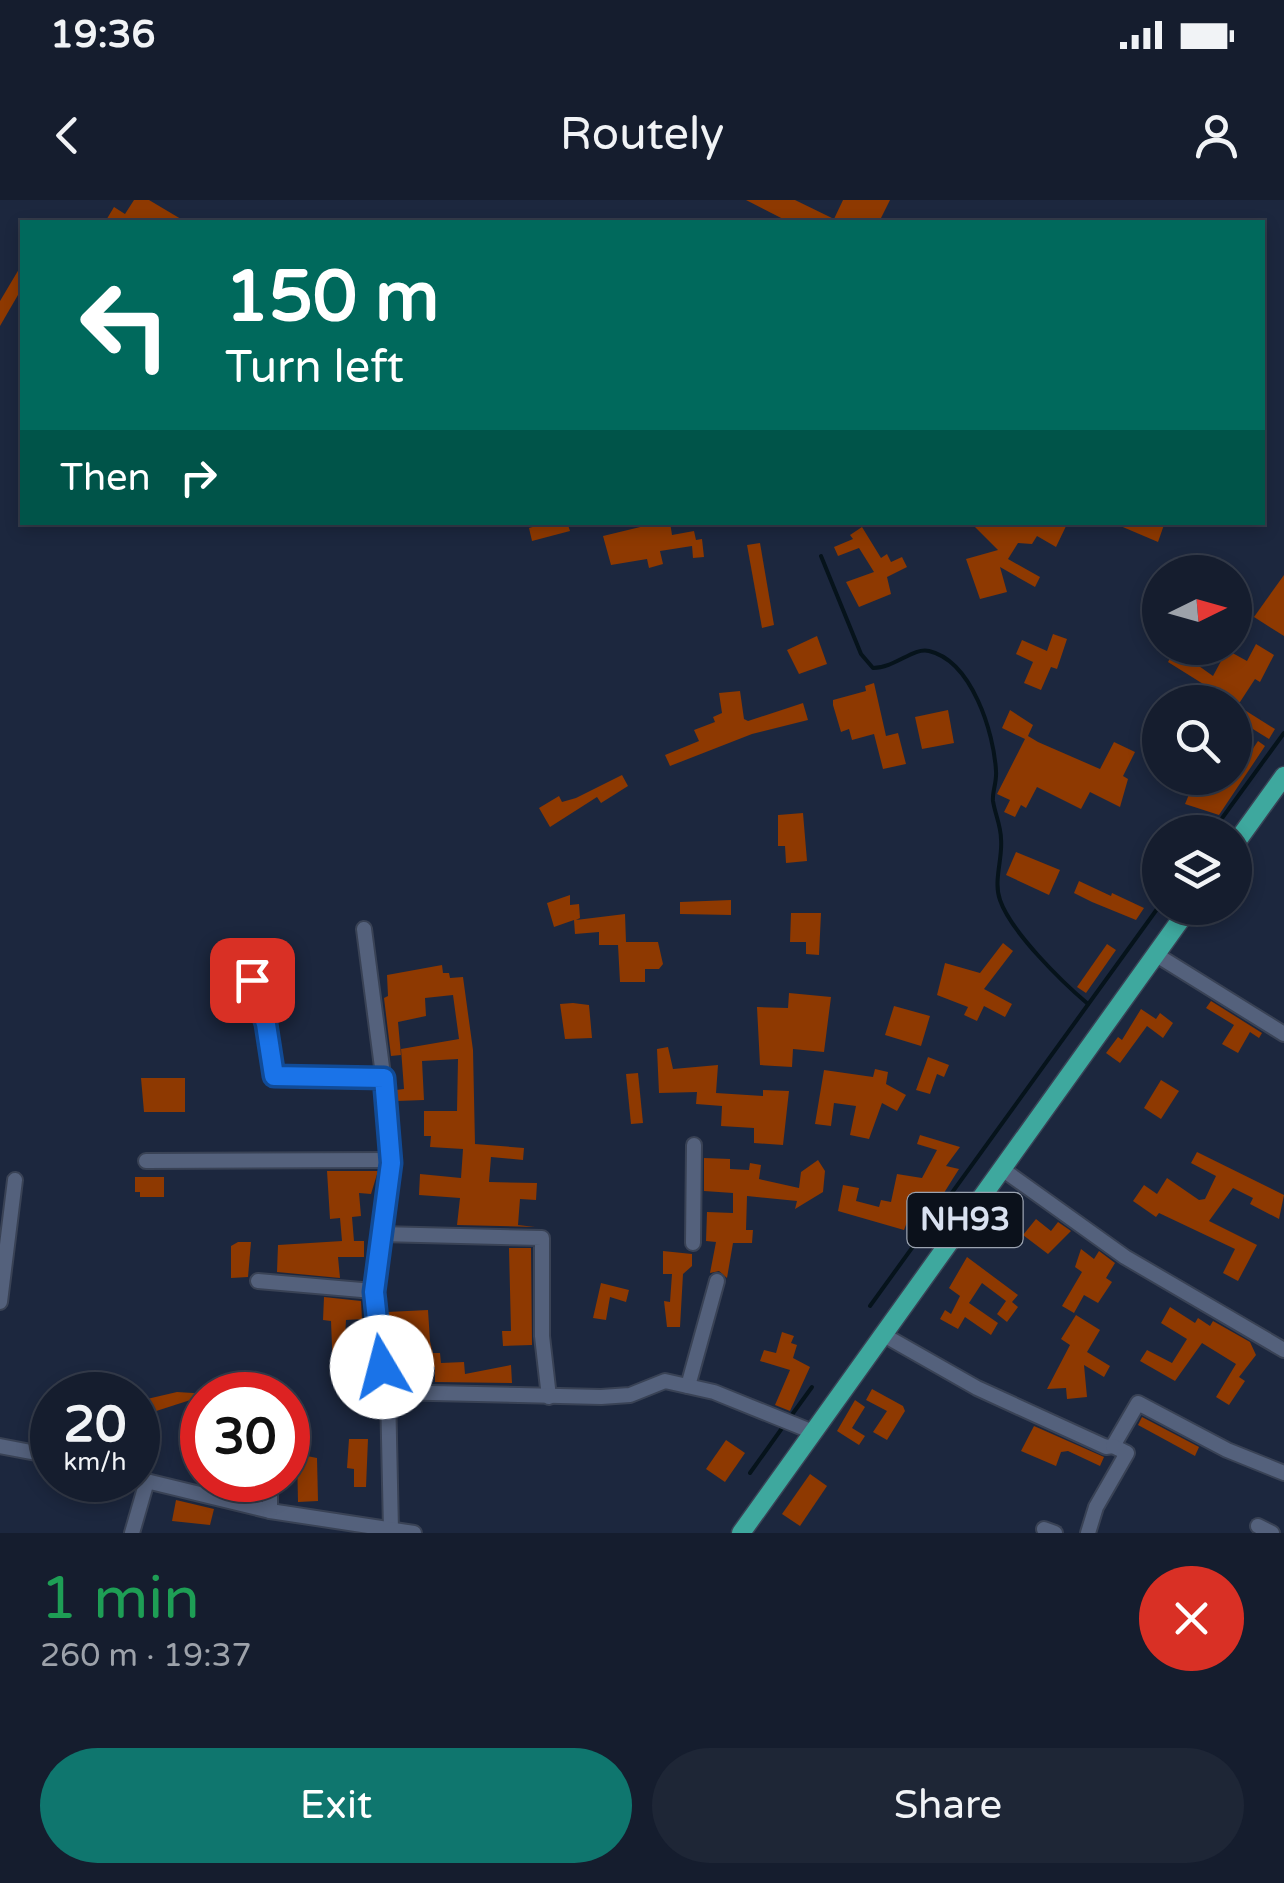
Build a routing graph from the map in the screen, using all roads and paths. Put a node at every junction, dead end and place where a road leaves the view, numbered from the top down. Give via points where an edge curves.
1 (1284, 776) edge
2 (1252, 820) edge
3 (1176, 925) edge
4 (364, 929) dead end
5 (1155, 954) junction
6 (252, 980) dead end
7 (1284, 1034) edge
8 (384, 1078) junction
9 (694, 1144) dead end
10 (391, 1160) junction
11 (146, 1162) dead end
12 (1002, 1169) junction
13 (15, 1180) dead end
14 (380, 1234) junction
15 (693, 1243) dead end
16 (258, 1281) dead end
17 (717, 1281) dead end
18 (374, 1292) junction
19 (0, 1302) edge
20 (882, 1334) junction
21 (1284, 1350) edge
22 (688, 1386) junction
23 (388, 1392) junction
24 (549, 1397) junction
25 (813, 1432) junction
26 (0, 1446) edge
27 (1112, 1446) junction
28 (30, 1452) edge
29 (1284, 1473) edge
30 (160, 1484) edge
31 (138, 1502) edge
32 (270, 1502) edge
33 (270, 1511) junction
34 (391, 1530) junction
35 (132, 1533) edge
36 (414, 1533) edge
37 (741, 1533) edge
38 (1088, 1533) edge

1 - 2 main road
3 - 5 main road, NH93
4 - 8 street
5 - 7 street
5 - 12 main road, NH93
6 - 8 street via 274,1076
8 - 10 street
9 - 15 street
10 - 11 street
10 - 14 street
12 - 20 main road, NH93
12 - 21 street via 1125,1257
13 - 19 street
14 - 18 street
14 - 24 street via 542,1238
16 - 18 street
17 - 22 street
18 - 23 street
20 - 25 main road, NH93
20 - 27 street via 1044,1421
22 - 24 street via 665,1381 630,1395
22 - 25 street
23 - 24 street
23 - 34 street
25 - 37 main road, NH93
26 - 28 street
27 - 29 street via 1138,1404
27 - 38 street via 1127,1453
30 - 33 street
31 - 35 street
32 - 33 street
33 - 34 street
34 - 36 street

